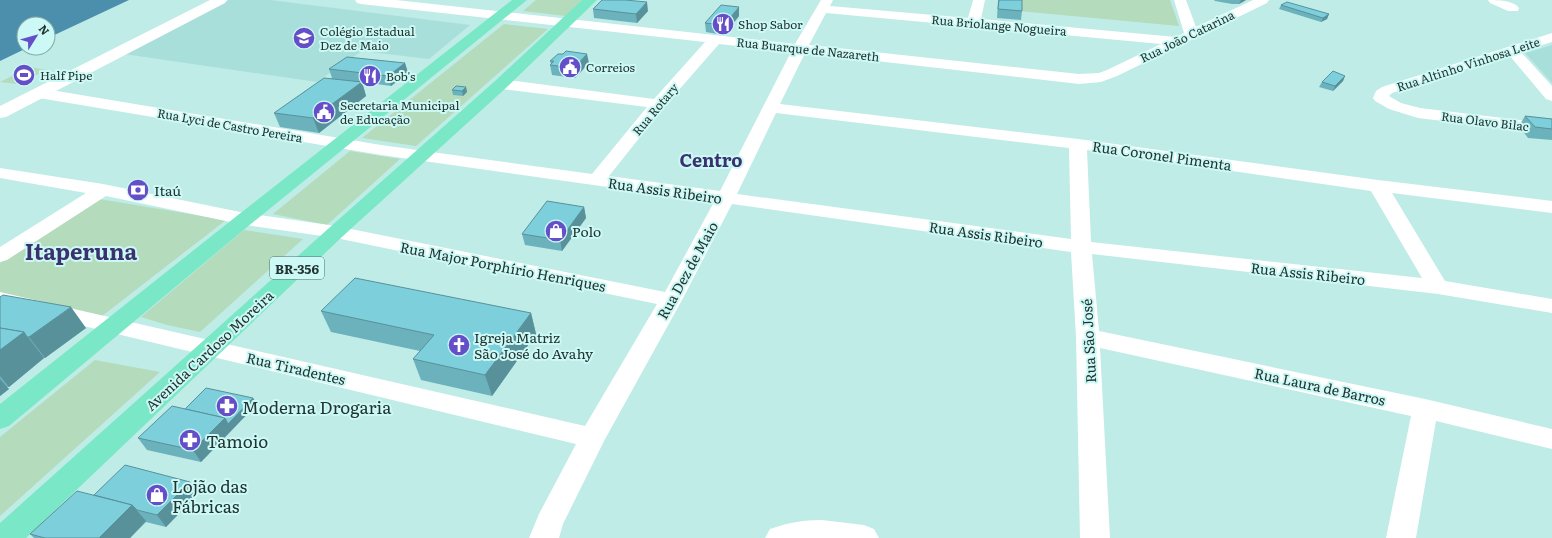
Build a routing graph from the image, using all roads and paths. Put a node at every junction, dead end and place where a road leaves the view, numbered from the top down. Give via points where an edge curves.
1 (220, 0) edge
2 (361, 0) edge
3 (520, 0) edge
4 (590, 0) edge
5 (979, 0) edge
6 (1180, 0) edge
7 (1263, 0) edge
8 (1494, 0) edge
9 (824, 4) edge
10 (1513, 8) dead end
11 (500, 16) junction
12 (566, 23) junction
13 (974, 23) junction
14 (1191, 34) junction
15 (1552, 37) edge
16 (715, 39) junction
17 (1176, 41) junction
18 (800, 48) junction
19 (1512, 50) junction
20 (1112, 73) joint
21 (501, 84) junction
22 (39, 93) junction
23 (1552, 96) edge
24 (658, 104) junction
25 (771, 108) junction
26 (0, 113) edge
27 (1418, 113) joint
28 (1552, 128) edge
29 (339, 144) junction
30 (1078, 144) junction
31 (421, 156) junction
32 (0, 173) edge
33 (596, 180) junction
34 (1378, 186) junction
35 (103, 190) junction
36 (726, 198) junction
37 (1552, 207) edge
38 (245, 219) junction
39 (336, 232) junction
40 (1082, 247) junction
41 (0, 256) edge
42 (1438, 287) junction
43 (0, 299) edge
44 (671, 300) junction
45 (1552, 306) edge
46 (115, 326) junction
47 (1088, 337) junction
48 (212, 348) junction
49 (1425, 409) junction
50 (0, 419) edge
51 (592, 438) junction
52 (1552, 438) edge
53 (5, 538) edge
54 (544, 538) edge
55 (780, 538) edge
56 (864, 538) edge
57 (1096, 538) edge
58 (1401, 538) edge

1 - 22 street
2 - 11 street, Rua Buarque de Nazareth
3 - 11 highway
4 - 12 highway, Avenida Cardoso Moreira / BR-356
5 - 13 street
6 - 14 street
7 - 14 street, Rua João Catarina
8 - 10 street
9 - 13 street, Rua Briolange Nogueira
9 - 18 street, Rua Dez de Maio
11 - 12 street, Rua Buarque de Nazareth
11 - 29 highway
12 - 16 street, Rua Buarque de Nazareth
12 - 21 highway, Avenida Cardoso Moreira / BR-356
13 - 17 street, Rua Briolange Nogueira
14 - 17 street, Rua João Catarina
15 - 19 street, Rua Altinho Vinhosa Leite
16 - 18 street, Rua Buarque de Nazareth
16 - 24 street, Rua Rotary
17 - 20 street, Rua João Catarina
18 - 20 street, Rua Buarque de Nazareth via 1079,79
18 - 25 street, Rua Dez de Maio
19 - 23 street
19 - 27 street, Rua Altinho Vinhosa Leite via 1387,90 1382,94 1381,98 1387,102
21 - 24 street
21 - 31 highway, Avenida Cardoso Moreira / BR-356
22 - 26 street
22 - 29 street, Rua Lyci de Castro Pereira
24 - 33 street, Rua Rotary
25 - 30 street, Rua Coronel Pimenta
25 - 36 street, Rua Dez de Maio
27 - 28 street, Rua Olavo Bilac
29 - 31 street, Rua Lyci de Castro Pereira
29 - 38 highway
30 - 34 street, Rua Coronel Pimenta
30 - 40 street, Rua São José
31 - 33 street, Rua Assis Ribeiro
31 - 39 highway, Avenida Cardoso Moreira / BR-356
32 - 35 street
33 - 36 street, Rua Assis Ribeiro
34 - 37 street, Rua Coronel Pimenta
34 - 42 street
35 - 38 street
35 - 41 street
36 - 40 street, Rua Assis Ribeiro
36 - 44 street, Rua Dez de Maio
38 - 39 street
38 - 46 highway
39 - 44 street, Rua Major Porphírio Henriques
39 - 48 highway, Avenida Cardoso Moreira / BR-356
40 - 42 street, Rua Assis Ribeiro
40 - 47 street, Rua São José
42 - 45 street, Rua Assis Ribeiro
43 - 46 street, Rua Tiradentes
44 - 51 street, Rua Dez de Maio
46 - 48 street, Rua Tiradentes
46 - 50 highway
47 - 49 street, Rua Laura de Barros
47 - 57 street, Rua São José
48 - 51 street, Rua Tiradentes
48 - 53 highway, Avenida Cardoso Moreira / BR-356
49 - 52 street, Rua Laura de Barros
49 - 58 street
51 - 54 street, Rua Dez de Maio
55 - 56 street via 792,534 832,533

